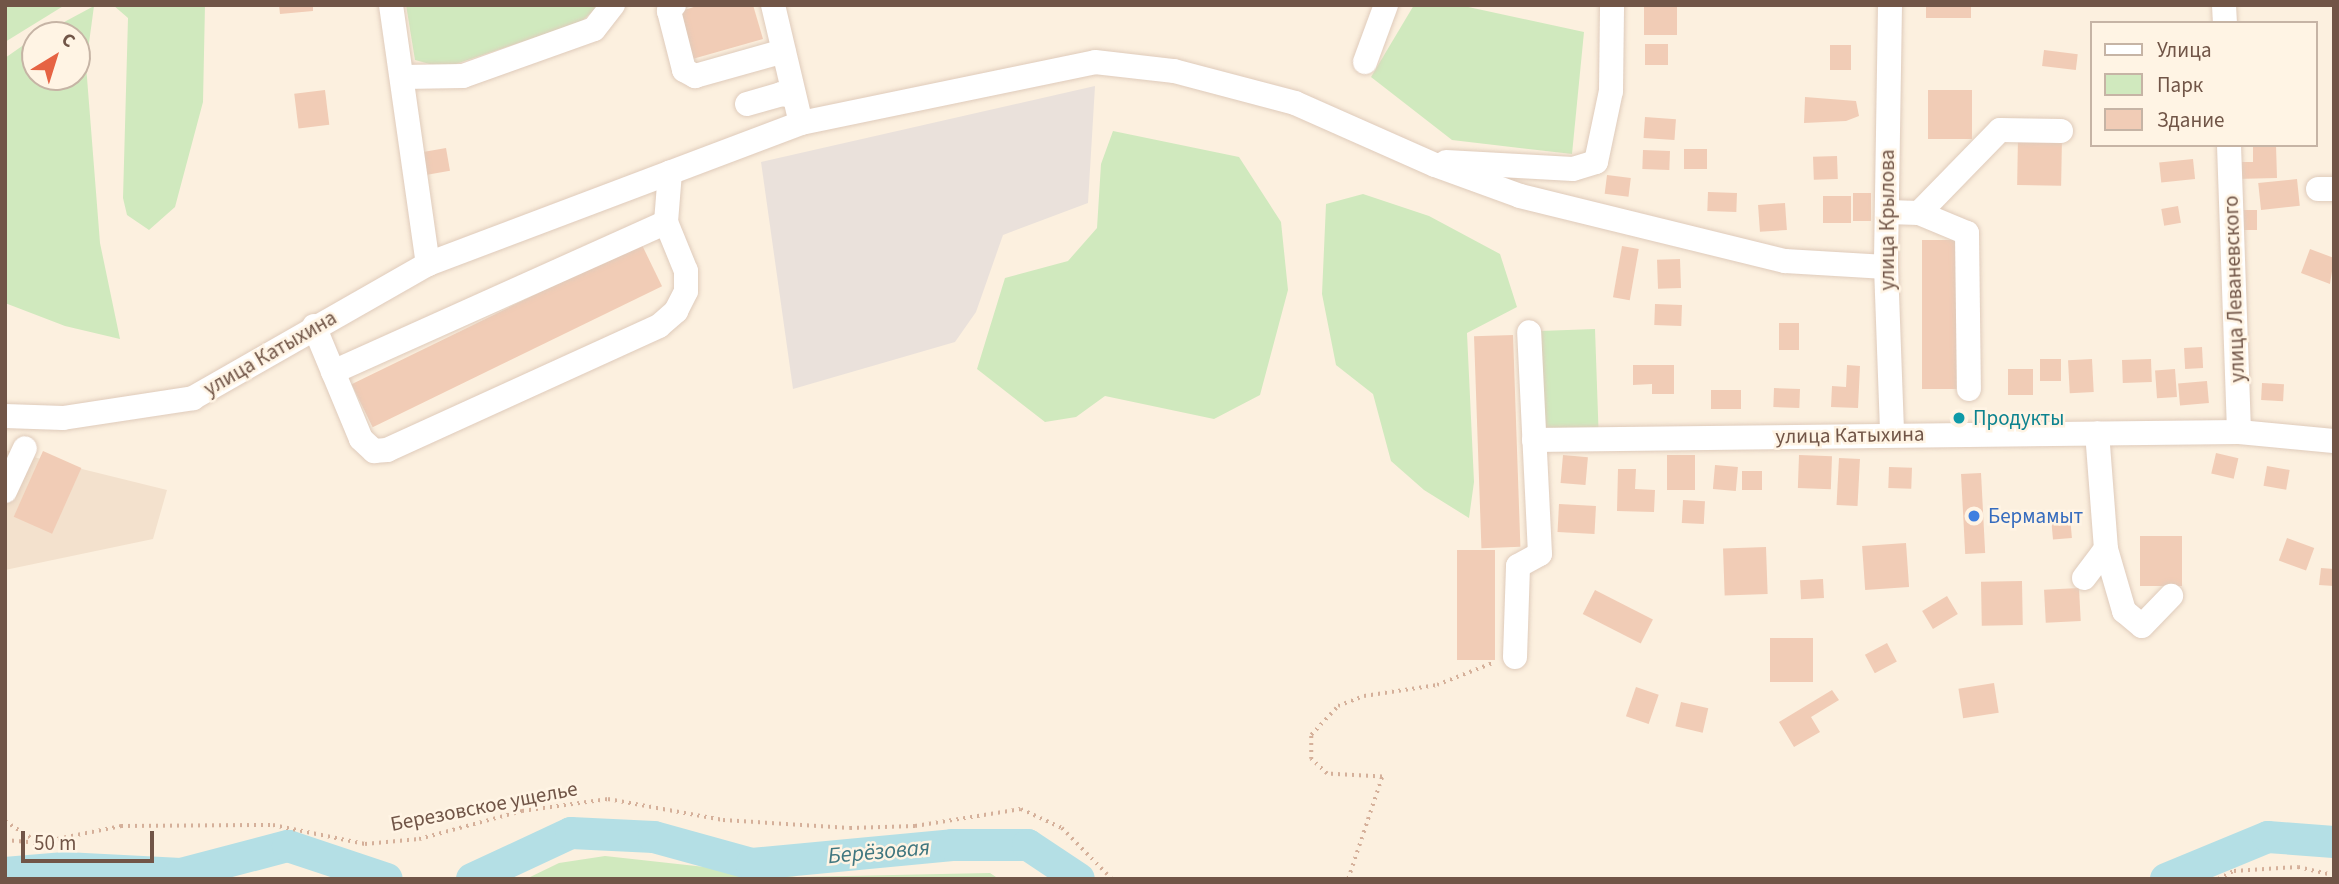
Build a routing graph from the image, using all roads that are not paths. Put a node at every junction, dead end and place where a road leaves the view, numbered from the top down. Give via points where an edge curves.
1 (391, 5) edge
2 (613, 5) edge
3 (674, 5) edge
4 (773, 5) edge
5 (1386, 5) edge
6 (1612, 5) edge
7 (1890, 5) edge
8 (783, 51) junction
9 (1365, 62) dead end
10 (403, 77) junction
11 (794, 96) junction
12 (747, 104) dead end
13 (801, 122) junction
14 (2061, 131) dead end
15 (2229, 147) edge
16 (1435, 165) junction
17 (670, 172) junction
18 (1887, 212) junction
19 (1919, 213) junction
20 (667, 222) junction
21 (425, 261) junction
22 (1886, 267) junction
23 (314, 326) junction
24 (1529, 332) dead end
25 (334, 372) junction
26 (1969, 389) dead end
27 (5, 416) edge
28 (2239, 432) junction
29 (2097, 433) junction
30 (1892, 434) junction
31 (1534, 440) junction
32 (2334, 441) edge
33 (25, 448) dead end
34 (5, 491) edge
35 (2106, 549) junction
36 (2084, 578) dead end
37 (2171, 596) dead end
38 (1516, 657) road end

1 - 10 street
2 - 10 street via 594,29 463,76
3 - 8 street via 669,11 684,70 695,76
4 - 8 street
5 - 9 street
6 - 16 street via 1611,90 1596,162 1573,169 1452,160
7 - 18 street, улица Крылова
8 - 11 street
10 - 21 street
11 - 12 street via 781,94
11 - 13 street
13 - 16 street, улица Катыхина via 1095,62 1174,71 1295,103
13 - 17 street, улица Катыхина
14 - 19 street via 2000,130
15 - 28 street, улица Леваневского
16 - 22 street via 1520,196 1785,261
17 - 20 street
17 - 21 street, улица Катыхина
18 - 19 street
18 - 22 street, улица Крылова
19 - 26 street via 1967,233
20 - 25 street
20 - 25 street via 686,271 686,291 676,311 659,326 411,439 374,451 361,439
21 - 23 street, улица Катыхина
22 - 30 street, улица Крылова
23 - 25 street
23 - 27 street, улица Катыхина via 193,398 64,418
24 - 31 street
28 - 29 street, улица Катыхина
28 - 32 street, улица Катыхина
29 - 30 street, улица Катыхина
29 - 35 street
30 - 31 street, улица Катыхина
31 - 38 street via 1540,554 1518,566
33 - 34 street
35 - 36 street
35 - 37 street via 2124,611 2142,626

